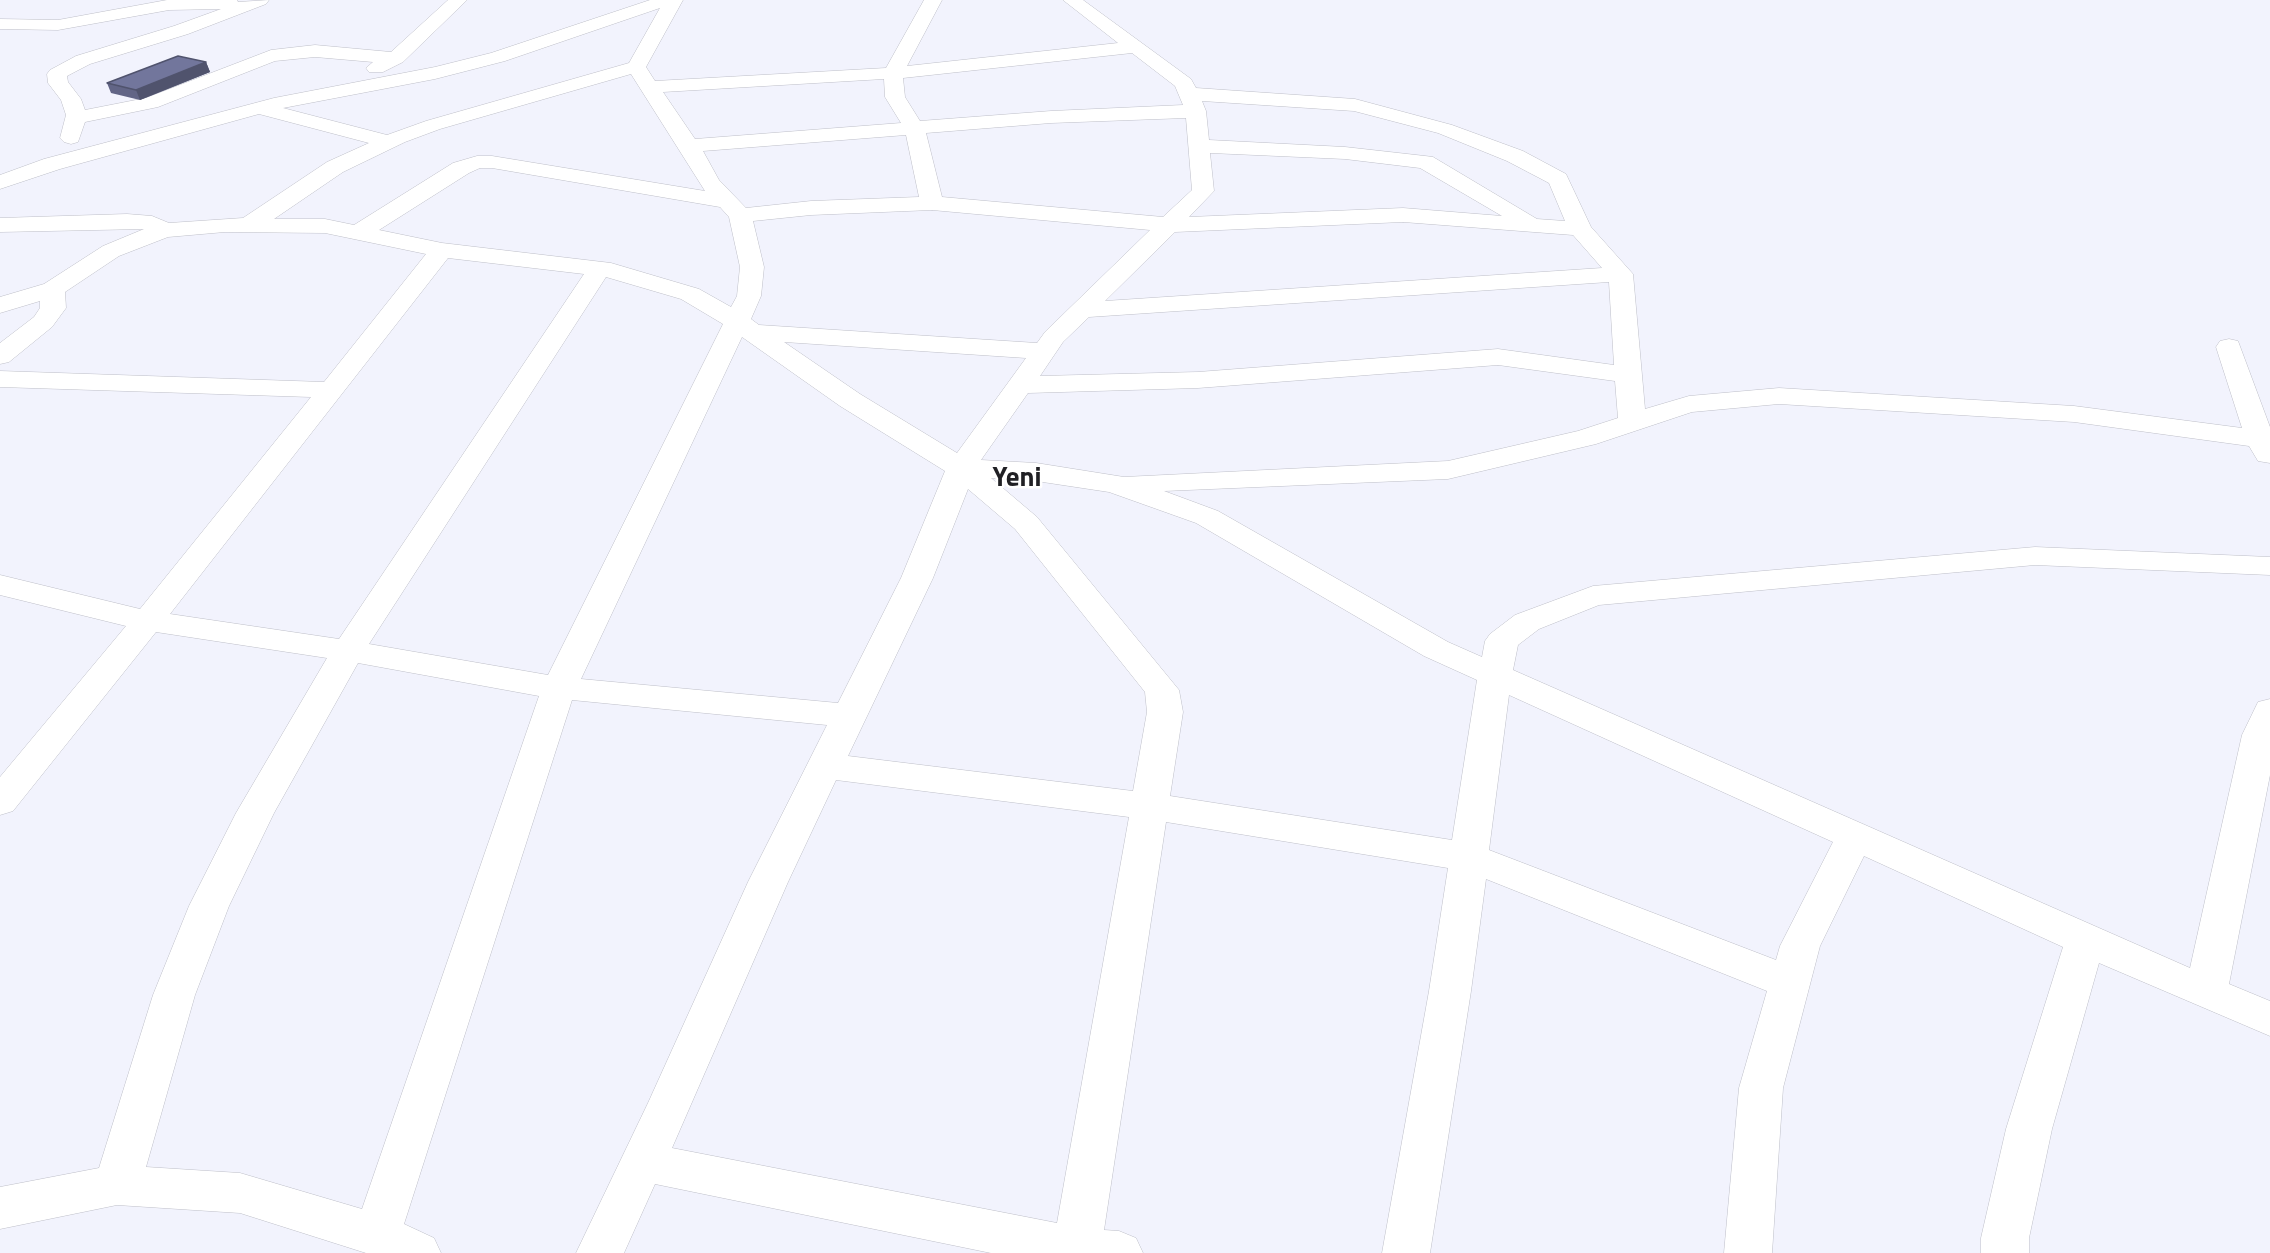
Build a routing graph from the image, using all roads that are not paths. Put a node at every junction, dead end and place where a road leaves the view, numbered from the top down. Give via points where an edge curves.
1 (458, 0) edge
2 (668, 0) edge
3 (674, 0) edge
4 (933, 0) edge
5 (1072, 0) edge
6 (256, 2) edge
7 (0, 24) edge
8 (1136, 47) junction
9 (396, 58) junction
10 (893, 73) junction
11 (643, 77) junction
12 (346, 90) junction
13 (1193, 103) junction
14 (260, 108) junction
15 (76, 118) junction
16 (915, 129) junction
17 (389, 142) junction
18 (1199, 146) junction
19 (689, 147) junction
20 (52, 164) junction
21 (0, 182) edge
22 (932, 203) junction
23 (733, 208) junction
24 (250, 224) junction
25 (0, 225) edge
26 (1169, 225) junction
27 (1536, 226) junction
28 (1581, 229) junction
29 (165, 230) junction
30 (361, 231) junction
31 (442, 250) junction
32 (599, 268) junction
33 (1621, 274) junction
34 (53, 289) junction
35 (0, 305) edge
36 (1082, 310) junction
37 (744, 326) junction
38 (2229, 347) dead end
39 (1044, 351) junction
40 (0, 356) edge
41 (1629, 375) junction
42 (0, 380) edge
43 (1020, 386) junction
44 (331, 390) junction
45 (1632, 423) junction
46 (2267, 446) edge
47 (961, 468) junction
48 (1115, 484) junction
49 (2270, 566) edge
50 (0, 585) edge
51 (148, 621) junction
52 (348, 651) junction
53 (1495, 675) junction
54 (559, 688) junction
55 (2270, 710) edge
56 (849, 716) junction
57 (824, 766) junction
58 (0, 802) edge
59 (1148, 806) junction
60 (1856, 836) junction
61 (1469, 857) junction
62 (2086, 939) junction
63 (1791, 983) junction
64 (2206, 992) junction
65 (2270, 1019) edge
66 (643, 1162) junction
67 (117, 1185) junction
68 (0, 1208) edge
69 (397, 1244) edge
70 (1091, 1252) edge
71 (600, 1253) edge
72 (1406, 1253) edge
73 (1748, 1253) edge
74 (2005, 1253) edge

1 - 9 street
2 - 12 street via 498,57 435,74
3 - 11 street
4 - 10 street
5 - 8 street
6 - 7 street via 169,5 58,25
6 - 15 street via 64,69 57,74 58,83 71,99
8 - 10 street
8 - 13 street via 1184,83
9 - 12 street via 371,70
9 - 15 street via 315,51 271,56 151,103
10 - 11 street
10 - 16 street via 895,97
11 - 17 street via 433,125
11 - 19 street
12 - 14 street
13 - 16 street
13 - 18 street
13 - 28 street via 1355,105 1444,129 1515,156 1558,179
14 - 17 street
14 - 20 street
15 - 20 street via 70,141
16 - 19 street
16 - 22 street
17 - 24 street via 335,167
18 - 26 street via 1203,191
18 - 27 street via 1345,153 1425,162
19 - 23 street via 710,183
20 - 21 street
22 - 23 street
22 - 26 street
23 - 30 street via 477,162 461,168
23 - 37 street via 752,267
24 - 29 street
24 - 30 street
25 - 29 street via 127,220 152,223
26 - 27 street via 1403,215
26 - 36 street
27 - 28 street
28 - 33 street
29 - 34 street via 111,251
30 - 31 street
31 - 32 street
31 - 44 street
32 - 37 street via 690,294
32 - 52 street
33 - 36 street
33 - 41 street
34 - 35 street
34 - 40 street via 53,308 43,322
36 - 39 street
37 - 39 street
37 - 47 street via 850,400
37 - 54 street
38 - 46 street
39 - 43 street
41 - 43 street via 1498,357 1198,380
41 - 45 street
42 - 44 street
43 - 47 street
44 - 51 street
45 - 46 street via 1689,404 1779,396 2074,414
45 - 48 street via 1586,438 1448,470
47 - 48 street via 1035,472
47 - 56 street via 917,578
47 - 59 street via 1026,523 1162,690 1165,712
48 - 53 street via 1207,517 1436,649
49 - 53 street via 2035,556 1593,596 1527,622 1502,641
50 - 51 street
51 - 52 street
51 - 58 street
52 - 54 street
52 - 67 street via 255,813 209,906 174,995
53 - 60 street
53 - 61 street
54 - 56 street
54 - 69 street
55 - 64 street via 2260,735
56 - 57 street
57 - 59 street
57 - 66 street
59 - 61 street
59 - 70 street
60 - 62 street
60 - 63 street via 1800,946
61 - 63 street
61 - 72 street
62 - 64 street
62 - 74 street via 2029,1129
63 - 73 street via 1761,1088
64 - 65 street
66 - 70 street
66 - 71 street
67 - 68 street
67 - 69 street via 240,1193

